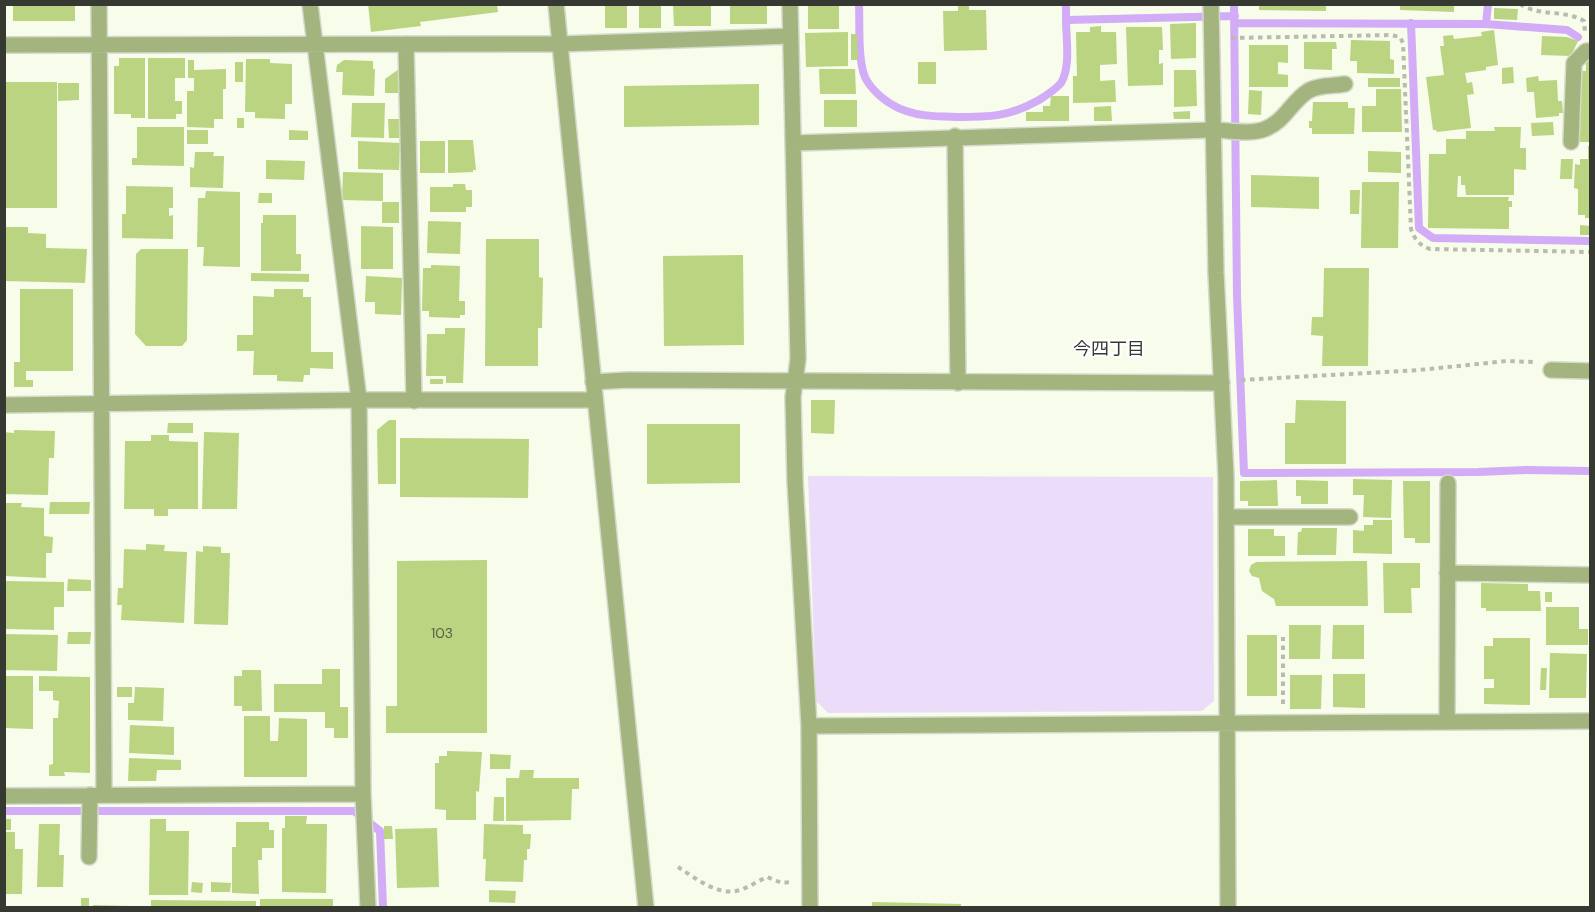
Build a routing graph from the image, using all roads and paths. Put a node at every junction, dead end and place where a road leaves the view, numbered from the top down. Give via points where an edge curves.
1 (99, 4) edge
2 (310, 4) edge
3 (556, 4) edge
4 (790, 4) edge
5 (1520, 4) edge
6 (1211, 12) edge
7 (790, 36) junction
8 (1226, 38) dead end
9 (406, 44) junction
10 (560, 44) junction
11 (4, 45) edge
12 (99, 45) junction
13 (315, 45) junction
14 (1588, 51) edge
15 (1345, 84) dead end
16 (1218, 130) junction
17 (955, 136) junction
18 (794, 142) junction
19 (1570, 142) dead end
20 (1590, 252) edge
21 (1551, 370) joint
22 (1590, 370) edge
23 (1248, 380) dead end
24 (794, 381) junction
25 (593, 382) junction
26 (958, 383) junction
27 (1222, 383) junction
28 (358, 400) junction
29 (595, 400) junction
30 (414, 401) junction
31 (102, 404) junction
32 (4, 405) edge
33 (1448, 483) dead end
34 (1227, 517) junction
35 (1350, 517) dead end
36 (1447, 573) junction
37 (1590, 575) edge
38 (1283, 637) dead end
39 (1590, 721) edge
40 (1228, 723) junction
41 (1283, 723) junction
42 (1447, 723) junction
43 (809, 726) junction
44 (363, 794) junction
45 (4, 796) edge
46 (93, 803) junction
47 (89, 857) dead end
48 (678, 867) dead end
49 (810, 883) junction
50 (368, 908) edge
51 (646, 908) edge
52 (810, 908) edge
53 (1228, 908) edge

1 - 12 street
2 - 13 street
3 - 10 street
4 - 7 street
5 - 14 path via 1531,11 1572,14 1584,21
6 - 16 street
7 - 10 street
7 - 18 street
8 - 20 path via 1400,38 1414,239 1430,249
9 - 10 street
9 - 13 street
9 - 30 street
10 - 25 street
11 - 12 street
12 - 13 street
12 - 31 street
13 - 28 street
14 - 19 street via 1574,63
15 - 16 street via 1307,91 1279,122 1263,130
16 - 17 street
16 - 27 street via 1216,273
17 - 18 street
17 - 26 street
18 - 24 street via 798,359
21 - 22 street
21 - 23 path via 1551,363 1507,361
24 - 25 street
24 - 26 street
24 - 43 street via 795,481
25 - 29 street
26 - 27 street
27 - 34 street
28 - 30 street
28 - 31 street
28 - 44 street
29 - 30 street
29 - 51 street
31 - 32 street
31 - 46 street
33 - 36 street
34 - 35 street
34 - 40 street
36 - 37 street
36 - 42 street
38 - 41 path
39 - 42 street
40 - 41 street
40 - 43 street
40 - 53 street
41 - 42 street
43 - 49 street
44 - 46 street
44 - 50 street
45 - 46 street
46 - 47 street
48 - 49 path via 721,890 739,891 767,877 782,883
49 - 52 street

